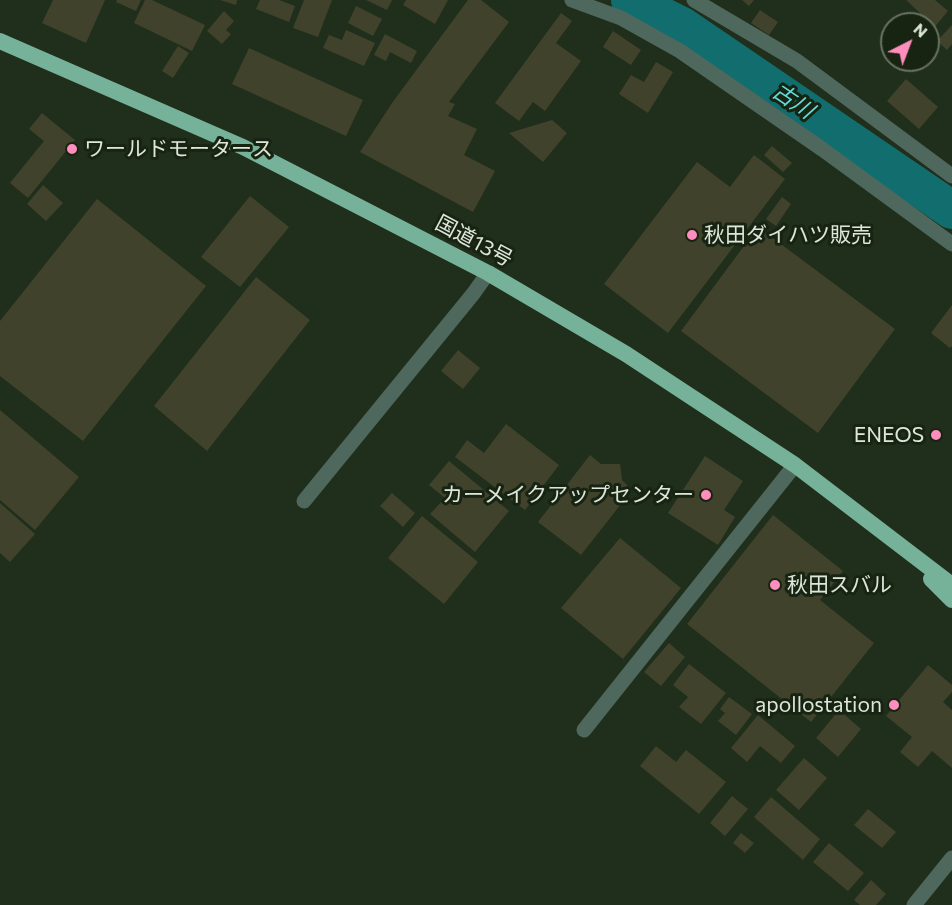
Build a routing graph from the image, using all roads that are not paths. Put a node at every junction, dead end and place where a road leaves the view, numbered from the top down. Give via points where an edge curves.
1 (572, 0) edge
2 (694, 0) edge
3 (0, 41) edge
4 (952, 176) edge
5 (952, 244) edge
6 (488, 273) junction
7 (795, 465) junction
8 (304, 501) dead end
9 (892, 541) junction
10 (952, 585) edge
11 (952, 600) edge
12 (584, 730) dead end
13 (952, 858) edge
14 (914, 905) edge

1 - 5 street via 621,18 680,51
2 - 4 street via 797,61
3 - 6 highway, 国道13号 via 243,147
6 - 7 highway, 国道13号 via 626,354
6 - 8 street
7 - 9 highway, 国道13号
7 - 12 street
9 - 10 highway, 国道13号
9 - 11 highway, 国道13号
13 - 14 street

